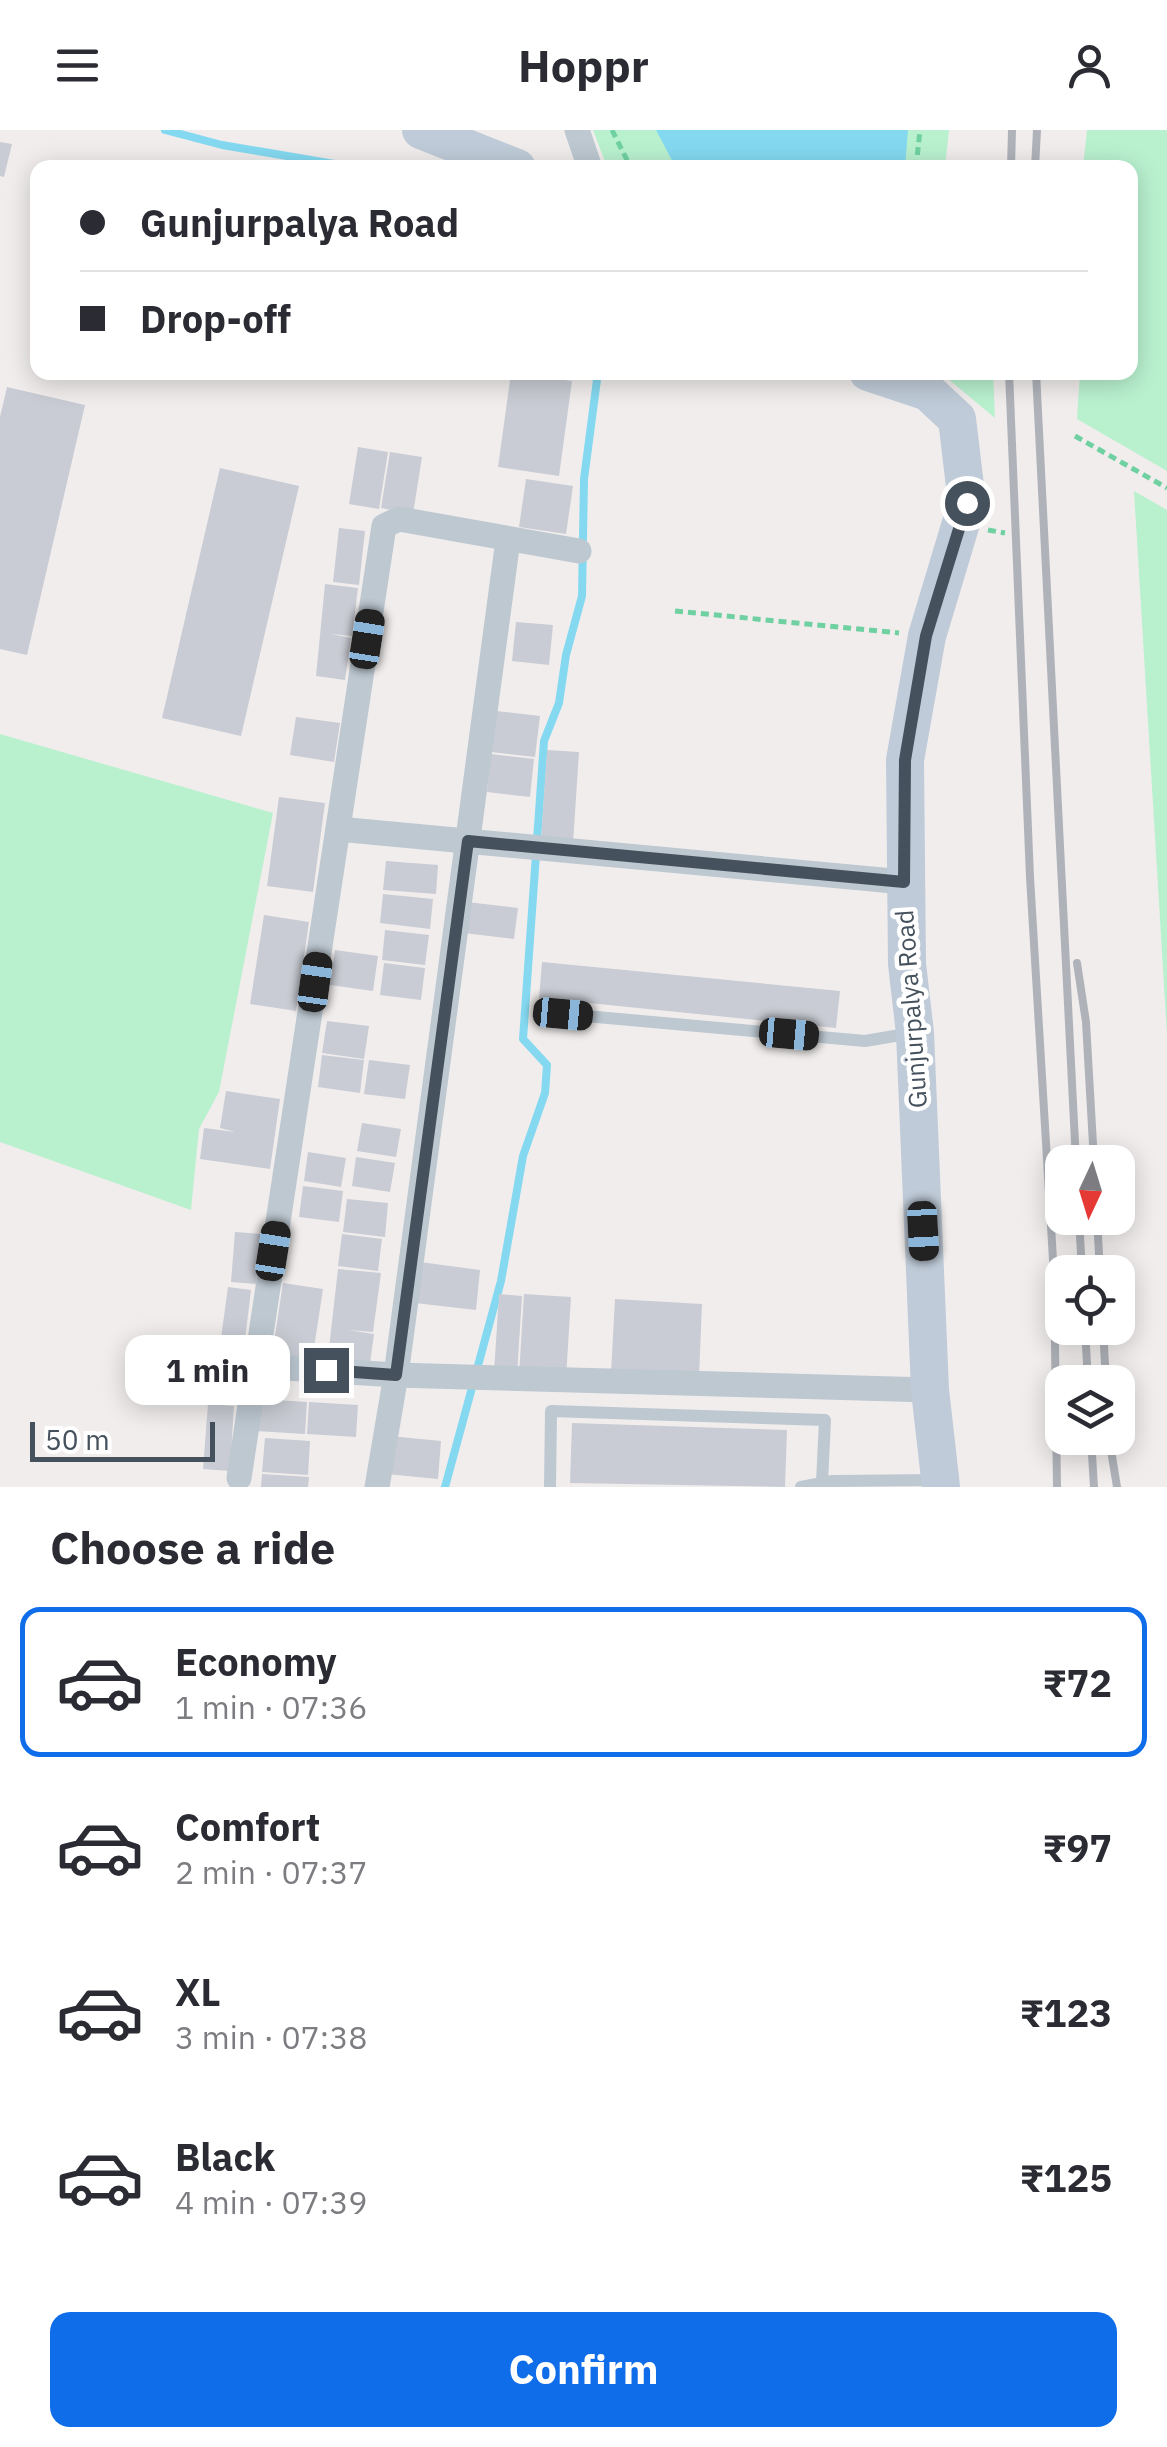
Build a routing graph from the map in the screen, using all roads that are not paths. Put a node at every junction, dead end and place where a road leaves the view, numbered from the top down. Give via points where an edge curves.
1 (421, 130) edge
2 (576, 130) edge
3 (497, 160) edge
4 (587, 160) edge
5 (892, 380) edge
6 (508, 540) junction
7 (579, 550) dead end
8 (338, 828) junction
9 (468, 841) junction
10 (904, 882) junction
11 (563, 1014) dead end
12 (914, 1032) junction
13 (256, 1366) junction
14 (396, 1375) junction
15 (930, 1390) junction
16 (238, 1478) dead end
17 (822, 1482) junction
18 (940, 1484) edge
19 (377, 1487) edge
20 (550, 1487) edge
21 (801, 1487) edge

1 - 3 street
2 - 4 street
5 - 10 street, Gunjurpalya Road via 928,392 957,419 967,503 926,636 905,760
6 - 7 street
6 - 8 street via 399,519 384,526
6 - 9 street
8 - 9 street
8 - 13 street
9 - 10 street
9 - 14 street
10 - 12 street, Gunjurpalya Road
11 - 12 lane via 865,1041
12 - 15 street, Gunjurpalya Road
13 - 14 street
13 - 16 street
14 - 15 street
14 - 19 street
15 - 18 street, Gunjurpalya Road
17 - 18 lane
17 - 20 lane via 825,1420 551,1411
17 - 21 lane

